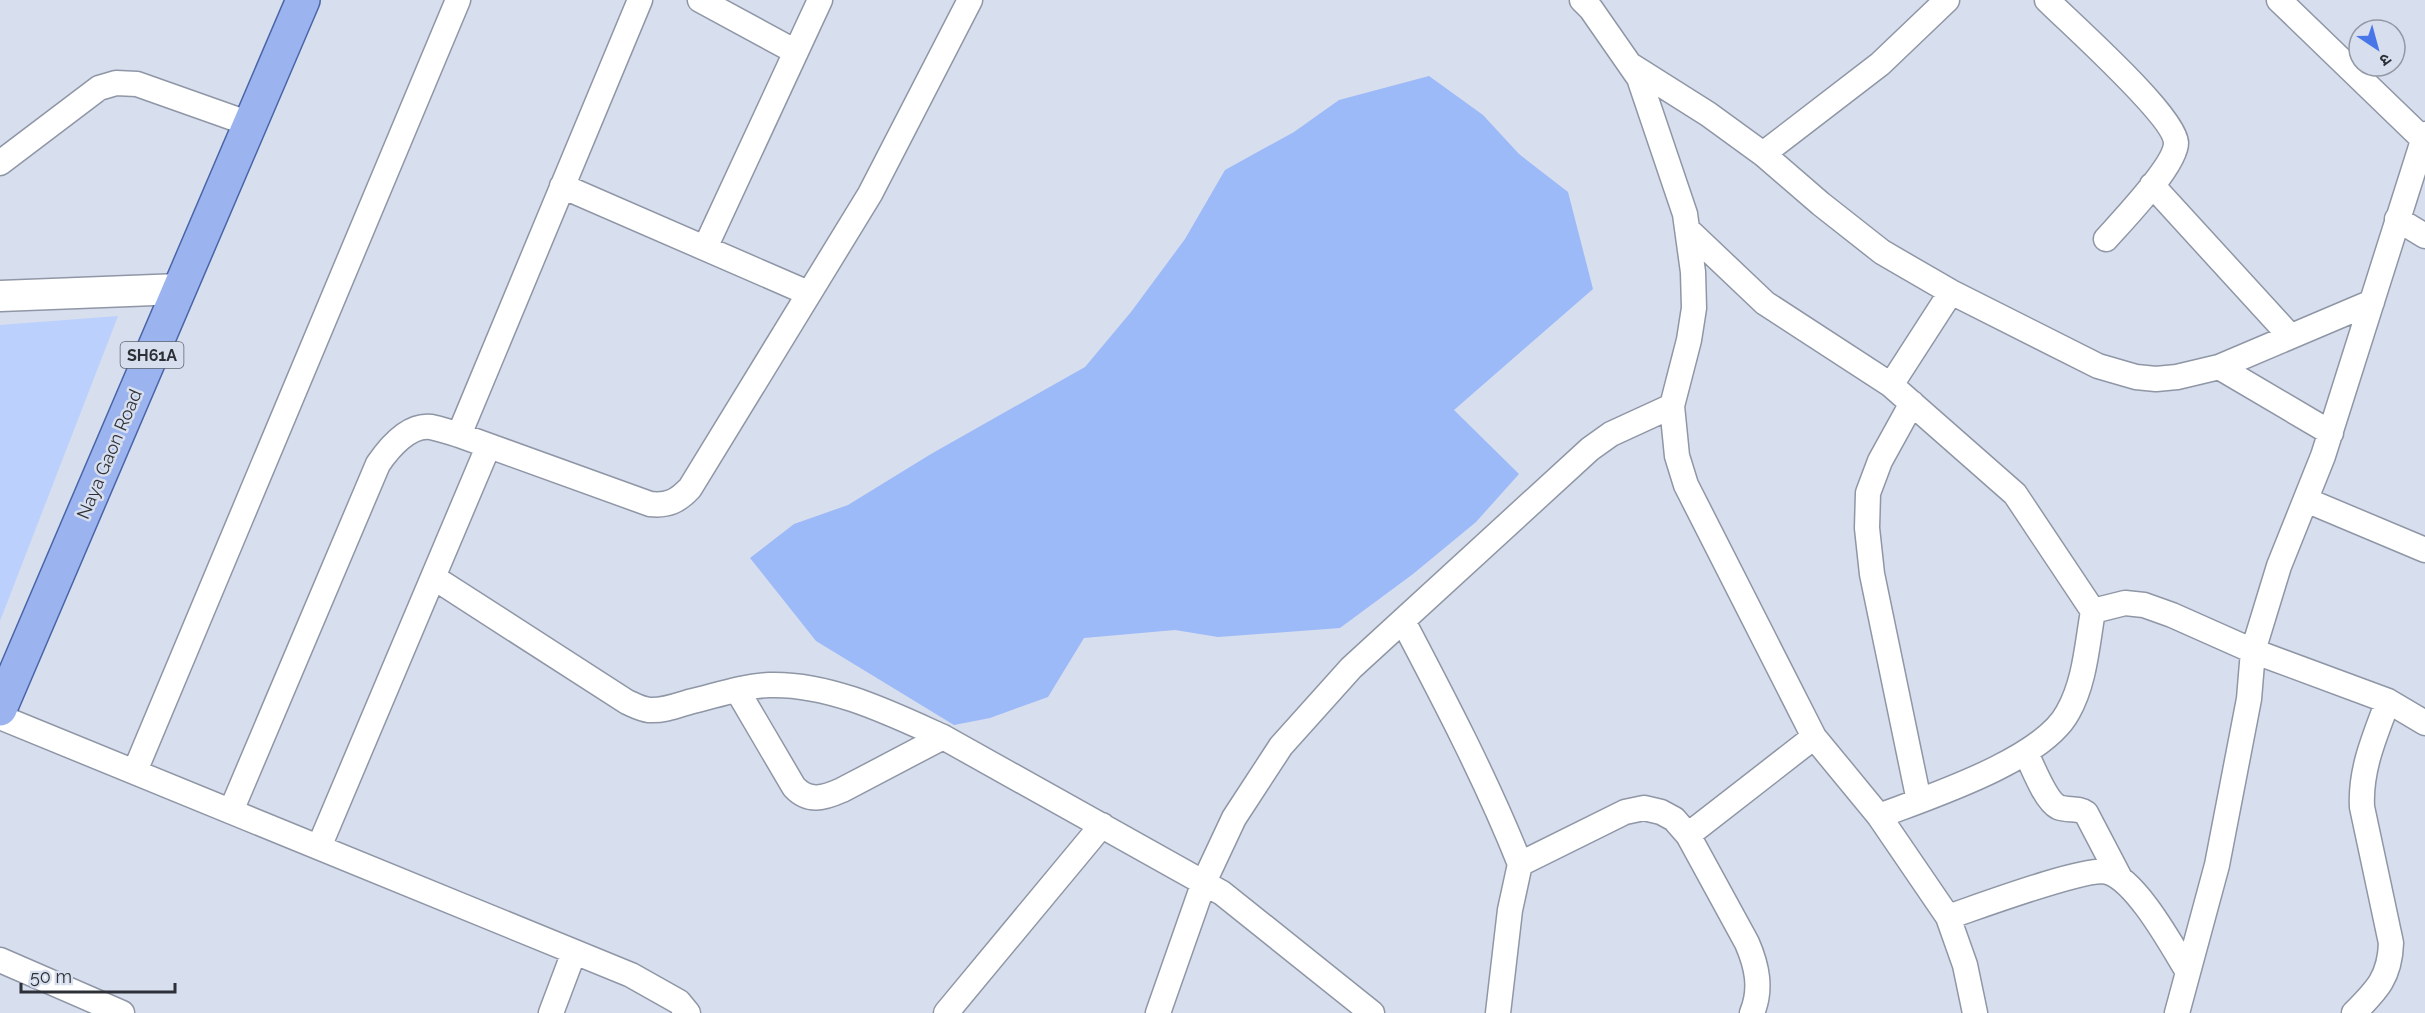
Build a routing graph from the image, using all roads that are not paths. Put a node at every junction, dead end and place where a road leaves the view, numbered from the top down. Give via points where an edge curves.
1 (303, 0) edge
2 (458, 0) edge
3 (640, 0) edge
4 (700, 0) edge
5 (820, 0) edge
6 (970, 0) edge
7 (1582, 0) edge
8 (1947, 0) edge
9 (2047, 0) edge
10 (2279, 0) edge
11 (796, 52) junction
12 (1630, 65) junction
13 (250, 124) junction
14 (2424, 138) edge
15 (4, 151) edge
16 (1763, 154) junction
17 (2152, 185) junction
18 (562, 186) junction
19 (2397, 219) junction
20 (1686, 229) junction
21 (2425, 236) edge
22 (2106, 239) dead end
23 (705, 248) junction
24 (180, 289) junction
25 (1951, 292) junction
26 (808, 293) junction
27 (0, 296) edge
28 (2372, 302) junction
29 (2290, 336) junction
30 (2219, 367) junction
31 (1891, 385) junction
32 (1912, 403) junction
33 (1672, 406) junction
34 (2331, 433) junction
35 (459, 435) junction
36 (488, 447) junction
37 (2306, 500) junction
38 (2425, 550) edge
39 (433, 577) junction
40 (2093, 611) junction
41 (1403, 621) junction
42 (2253, 651) junction
43 (737, 690) junction
44 (2388, 701) junction
45 (0, 709) edge
46 (0, 717) edge
47 (2425, 723) edge
48 (943, 737) junction
49 (1814, 737) junction
50 (2026, 753) junction
51 (135, 771) junction
52 (1919, 801) junction
53 (231, 812) junction
54 (1879, 816) junction
55 (1102, 825) junction
56 (1688, 835) junction
57 (319, 847) junction
58 (1520, 864) junction
59 (2120, 878) junction
60 (1204, 882) junction
61 (1948, 917) junction
62 (574, 952) junction
63 (0, 960) edge
64 (2188, 972) junction
65 (108, 1010) edge
66 (551, 1013) edge
67 (688, 1013) edge
68 (946, 1013) edge
69 (1158, 1013) edge
70 (1371, 1013) edge
71 (1498, 1013) edge
72 (1752, 1013) edge
73 (1975, 1013) edge
74 (2177, 1013) edge
75 (2354, 1013) edge

1 - 13 main road, Naya Gaon Road / SH61A
2 - 51 street
3 - 18 street
4 - 11 street
5 - 11 street
6 - 26 street via 870,194
7 - 12 street
8 - 16 street via 1880,64
9 - 17 street via 2147,99 2172,131 2176,142 2173,153
10 - 14 street
11 - 23 street
12 - 16 street
12 - 20 street via 1639,78 1685,214
13 - 15 street via 137,84 116,83 99,88
13 - 24 main road, Naya Gaon Road / SH61A
14 - 19 street
16 - 25 street via 1882,252
17 - 22 street
17 - 29 street
18 - 23 street
18 - 35 street
19 - 21 street
19 - 28 street
20 - 31 street via 1765,303
20 - 33 street via 1694,308
23 - 26 street
24 - 27 street
24 - 45 main road, Naya Gaon Road / SH61A
25 - 30 street via 2117,372 2156,379
25 - 31 street
26 - 36 street via 690,488 672,503 650,504
28 - 29 street
28 - 34 street
29 - 30 street
30 - 34 street
31 - 32 street
32 - 40 street via 2015,494
32 - 52 street via 1880,461 1868,493 1867,528 1872,574
33 - 41 street via 1611,434 1590,449
33 - 49 street via 1677,456 1686,485
34 - 37 street
35 - 36 street
35 - 53 street via 428,427 414,430 387,451 378,464
36 - 39 street
37 - 38 street
37 - 42 street via 2279,566
39 - 43 street via 627,702 646,710 670,708
39 - 57 street
40 - 42 street via 2125,603 2144,605
40 - 50 street via 2079,689 2069,712 2062,724
41 - 58 street via 1502,818
41 - 60 street via 1352,668 1281,746 1234,818
42 - 44 street
42 - 64 street via 2249,699 2217,865
43 - 48 street via 771,685 826,692 896,715
43 - 48 street via 794,787 813,798 842,790
44 - 47 street
44 - 75 street via 2361,788 2391,943 2390,963 2381,981
46 - 51 street
48 - 55 street
49 - 54 street
49 - 56 street
50 - 52 street
50 - 59 street via 2049,800 2061,808 2086,813
51 - 53 street
52 - 54 street
53 - 57 street
54 - 61 street
55 - 60 street
55 - 68 street
56 - 58 street via 1674,819 1644,808 1625,812
56 - 72 street via 1755,960 1758,982
57 - 62 street
58 - 71 street via 1510,910
59 - 61 street via 2095,871
59 - 64 street via 2150,912
60 - 69 street
60 - 70 street
61 - 73 street via 1965,965
62 - 66 street
62 - 67 street via 631,975 679,1002
63 - 65 street
64 - 74 street

